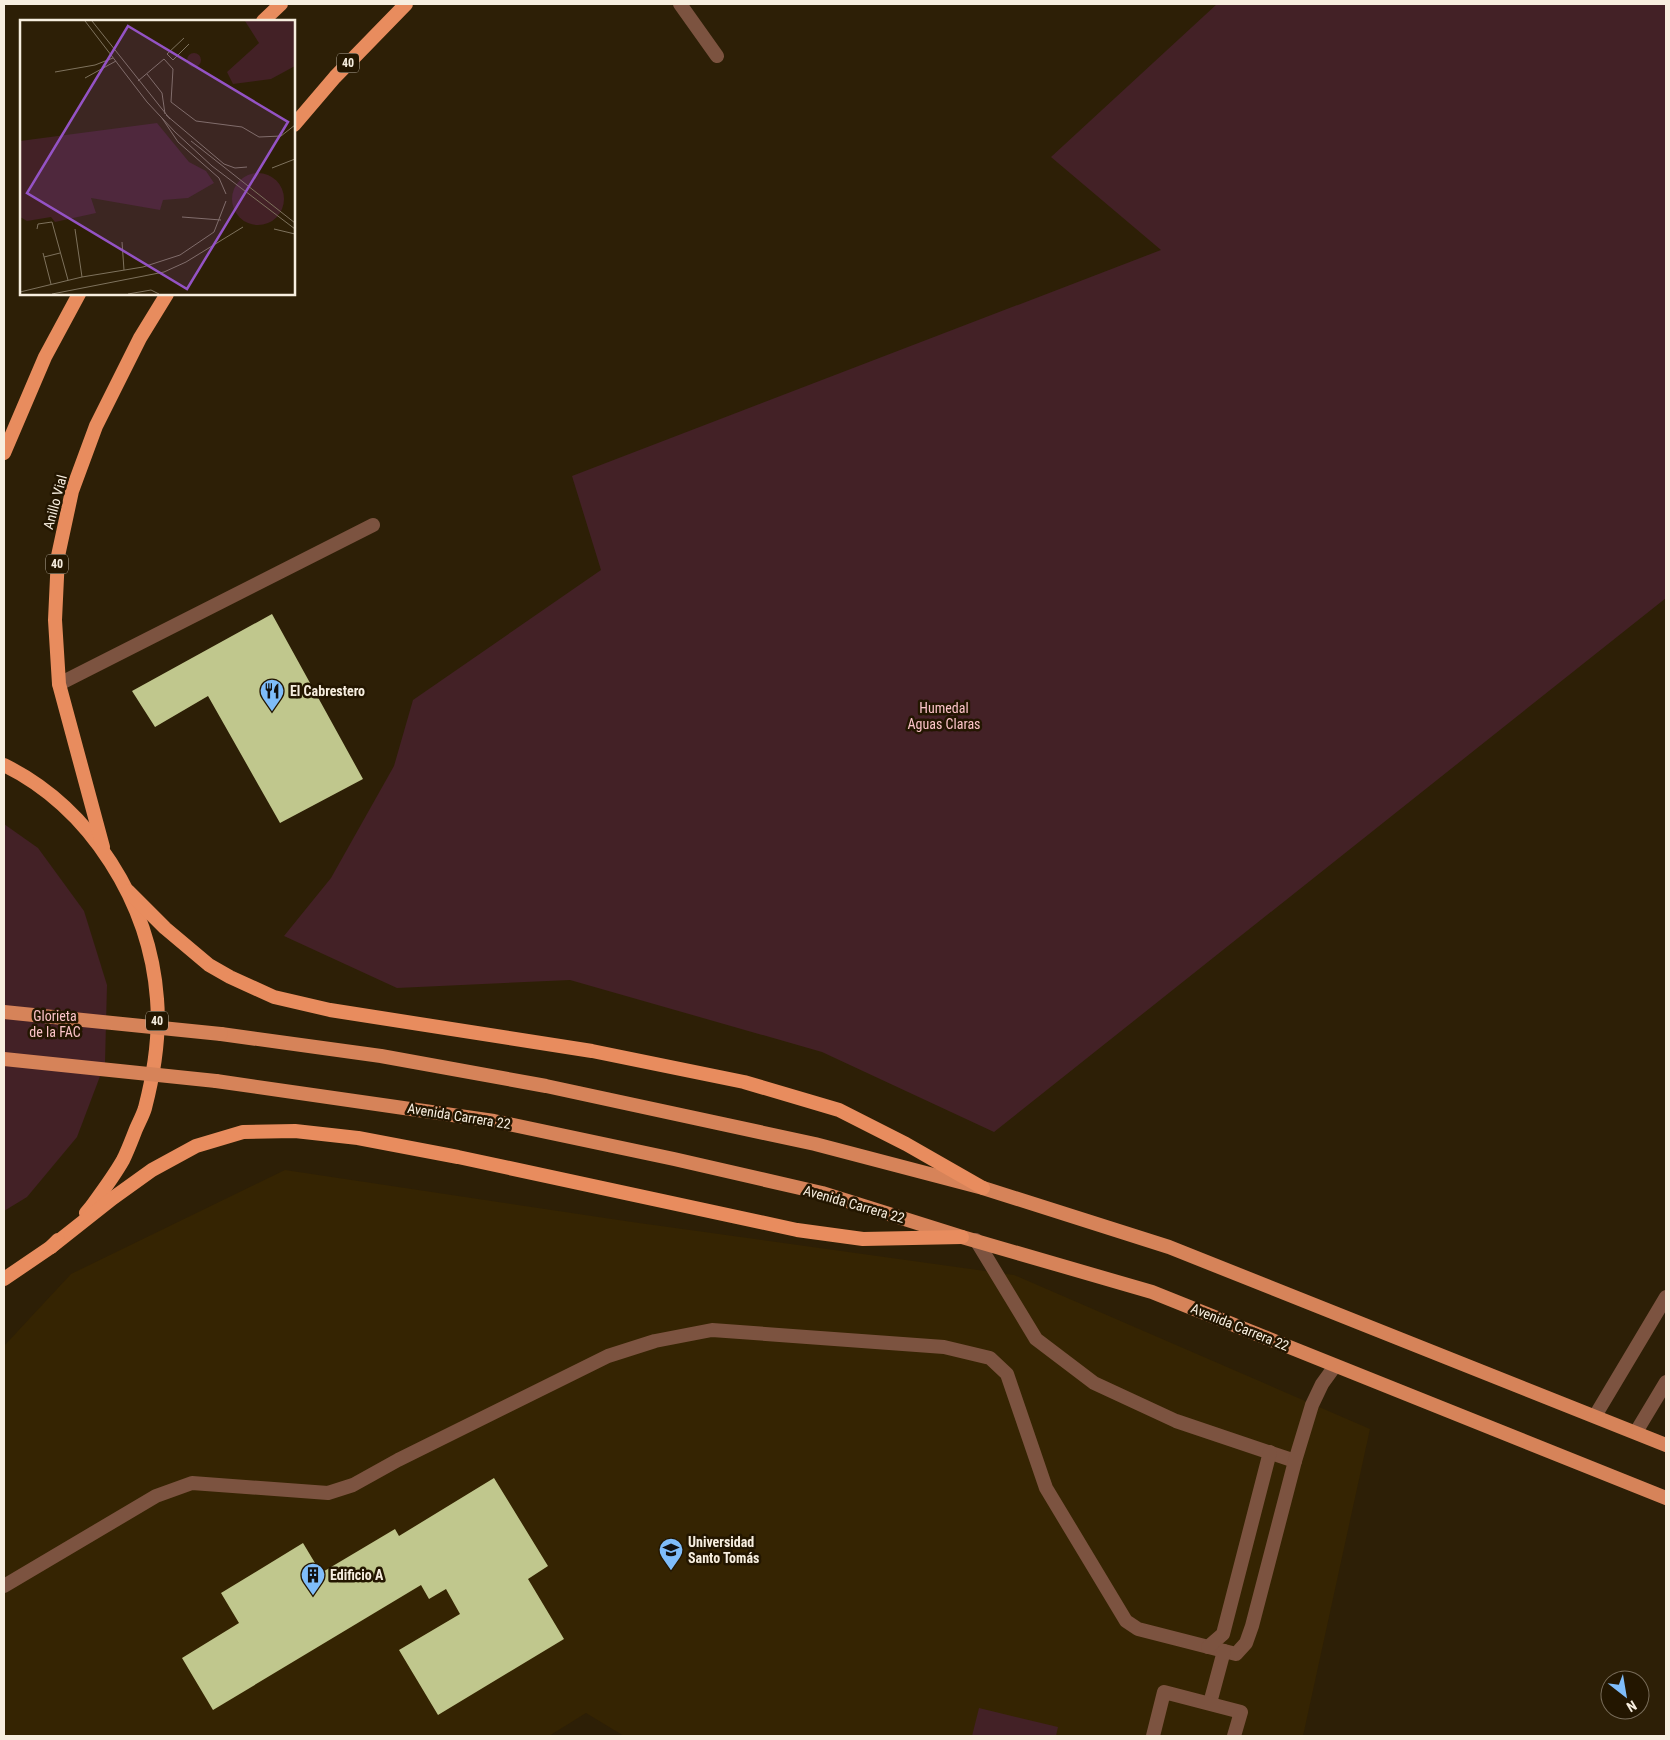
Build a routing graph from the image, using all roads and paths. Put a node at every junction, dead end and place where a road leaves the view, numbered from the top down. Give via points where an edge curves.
1 (281, 4) edge
2 (406, 4) edge
3 (680, 4) edge
4 (264, 20) edge
5 (717, 56) dead end
6 (295, 125) edge
7 (78, 295) edge
8 (166, 295) edge
9 (4, 453) edge
10 (373, 525) dead end
11 (59, 684) junction
12 (4, 765) edge
13 (105, 853) junction
14 (128, 891) junction
15 (4, 1012) edge
16 (4, 1059) edge
17 (983, 1188) junction
18 (962, 1237) junction
19 (976, 1240) junction
20 (52, 1247) junction
21 (4, 1279) edge
22 (1666, 1297) edge
23 (1336, 1366) junction
24 (1666, 1382) edge
25 (1595, 1416) junction
26 (1636, 1432) junction
27 (1666, 1445) edge
28 (1270, 1452) junction
29 (1295, 1461) junction
30 (1666, 1498) edge
31 (4, 1586) edge
32 (1208, 1647) junction
33 (1230, 1652) junction
34 (1210, 1703) junction
35 (1153, 1736) edge
36 (1234, 1736) edge

1 - 4 highway
2 - 6 highway, 40 via 335,77
3 - 5 lane
7 - 9 highway via 45,357
8 - 11 highway, Anillo Vial / 40 via 140,338 96,426 72,491 58,556 55,620
10 - 11 lane
11 - 13 highway, Anillo Vial / 40
12 - 13 highway, 40 via 47,792 78,820
13 - 14 highway, 40
14 - 17 highway via 209,965 274,997 330,1010 592,1051 744,1082 839,1110
14 - 20 highway, 40 via 148,944 157,999 156,1054 147,1100 123,1161 91,1207
15 - 17 main road, bridge via 221,1034 381,1056 546,1086 815,1144
16 - 18 main road, Avenida Carrera 22, bridge via 216,1081 494,1121 822,1193
17 - 25 main road via 1169,1247
18 - 19 main road, Avenida Carrera 22
18 - 20 highway via 863,1239 797,1230 458,1157 358,1138 295,1131 243,1132 196,1146 152,1170
19 - 23 main road, Avenida Carrera 22 via 1152,1292
19 - 28 lane via 1036,1339 1094,1383 1176,1421
20 - 21 highway, 40
22 - 25 lane
23 - 29 lane via 1312,1405
23 - 30 main road, Avenida Carrera 22
24 - 26 lane
25 - 26 main road
26 - 27 main road
28 - 29 lane
28 - 32 lane via 1223,1634
29 - 33 lane via 1252,1626 1246,1643
31 - 32 lane via 156,1496 192,1483 328,1493 345,1488 608,1356 655,1341 712,1330 944,1348 990,1358 1007,1374 1046,1488 1126,1621 1138,1629
32 - 33 lane
33 - 34 lane
34 - 35 lane via 1164,1692
34 - 36 lane via 1241,1712

